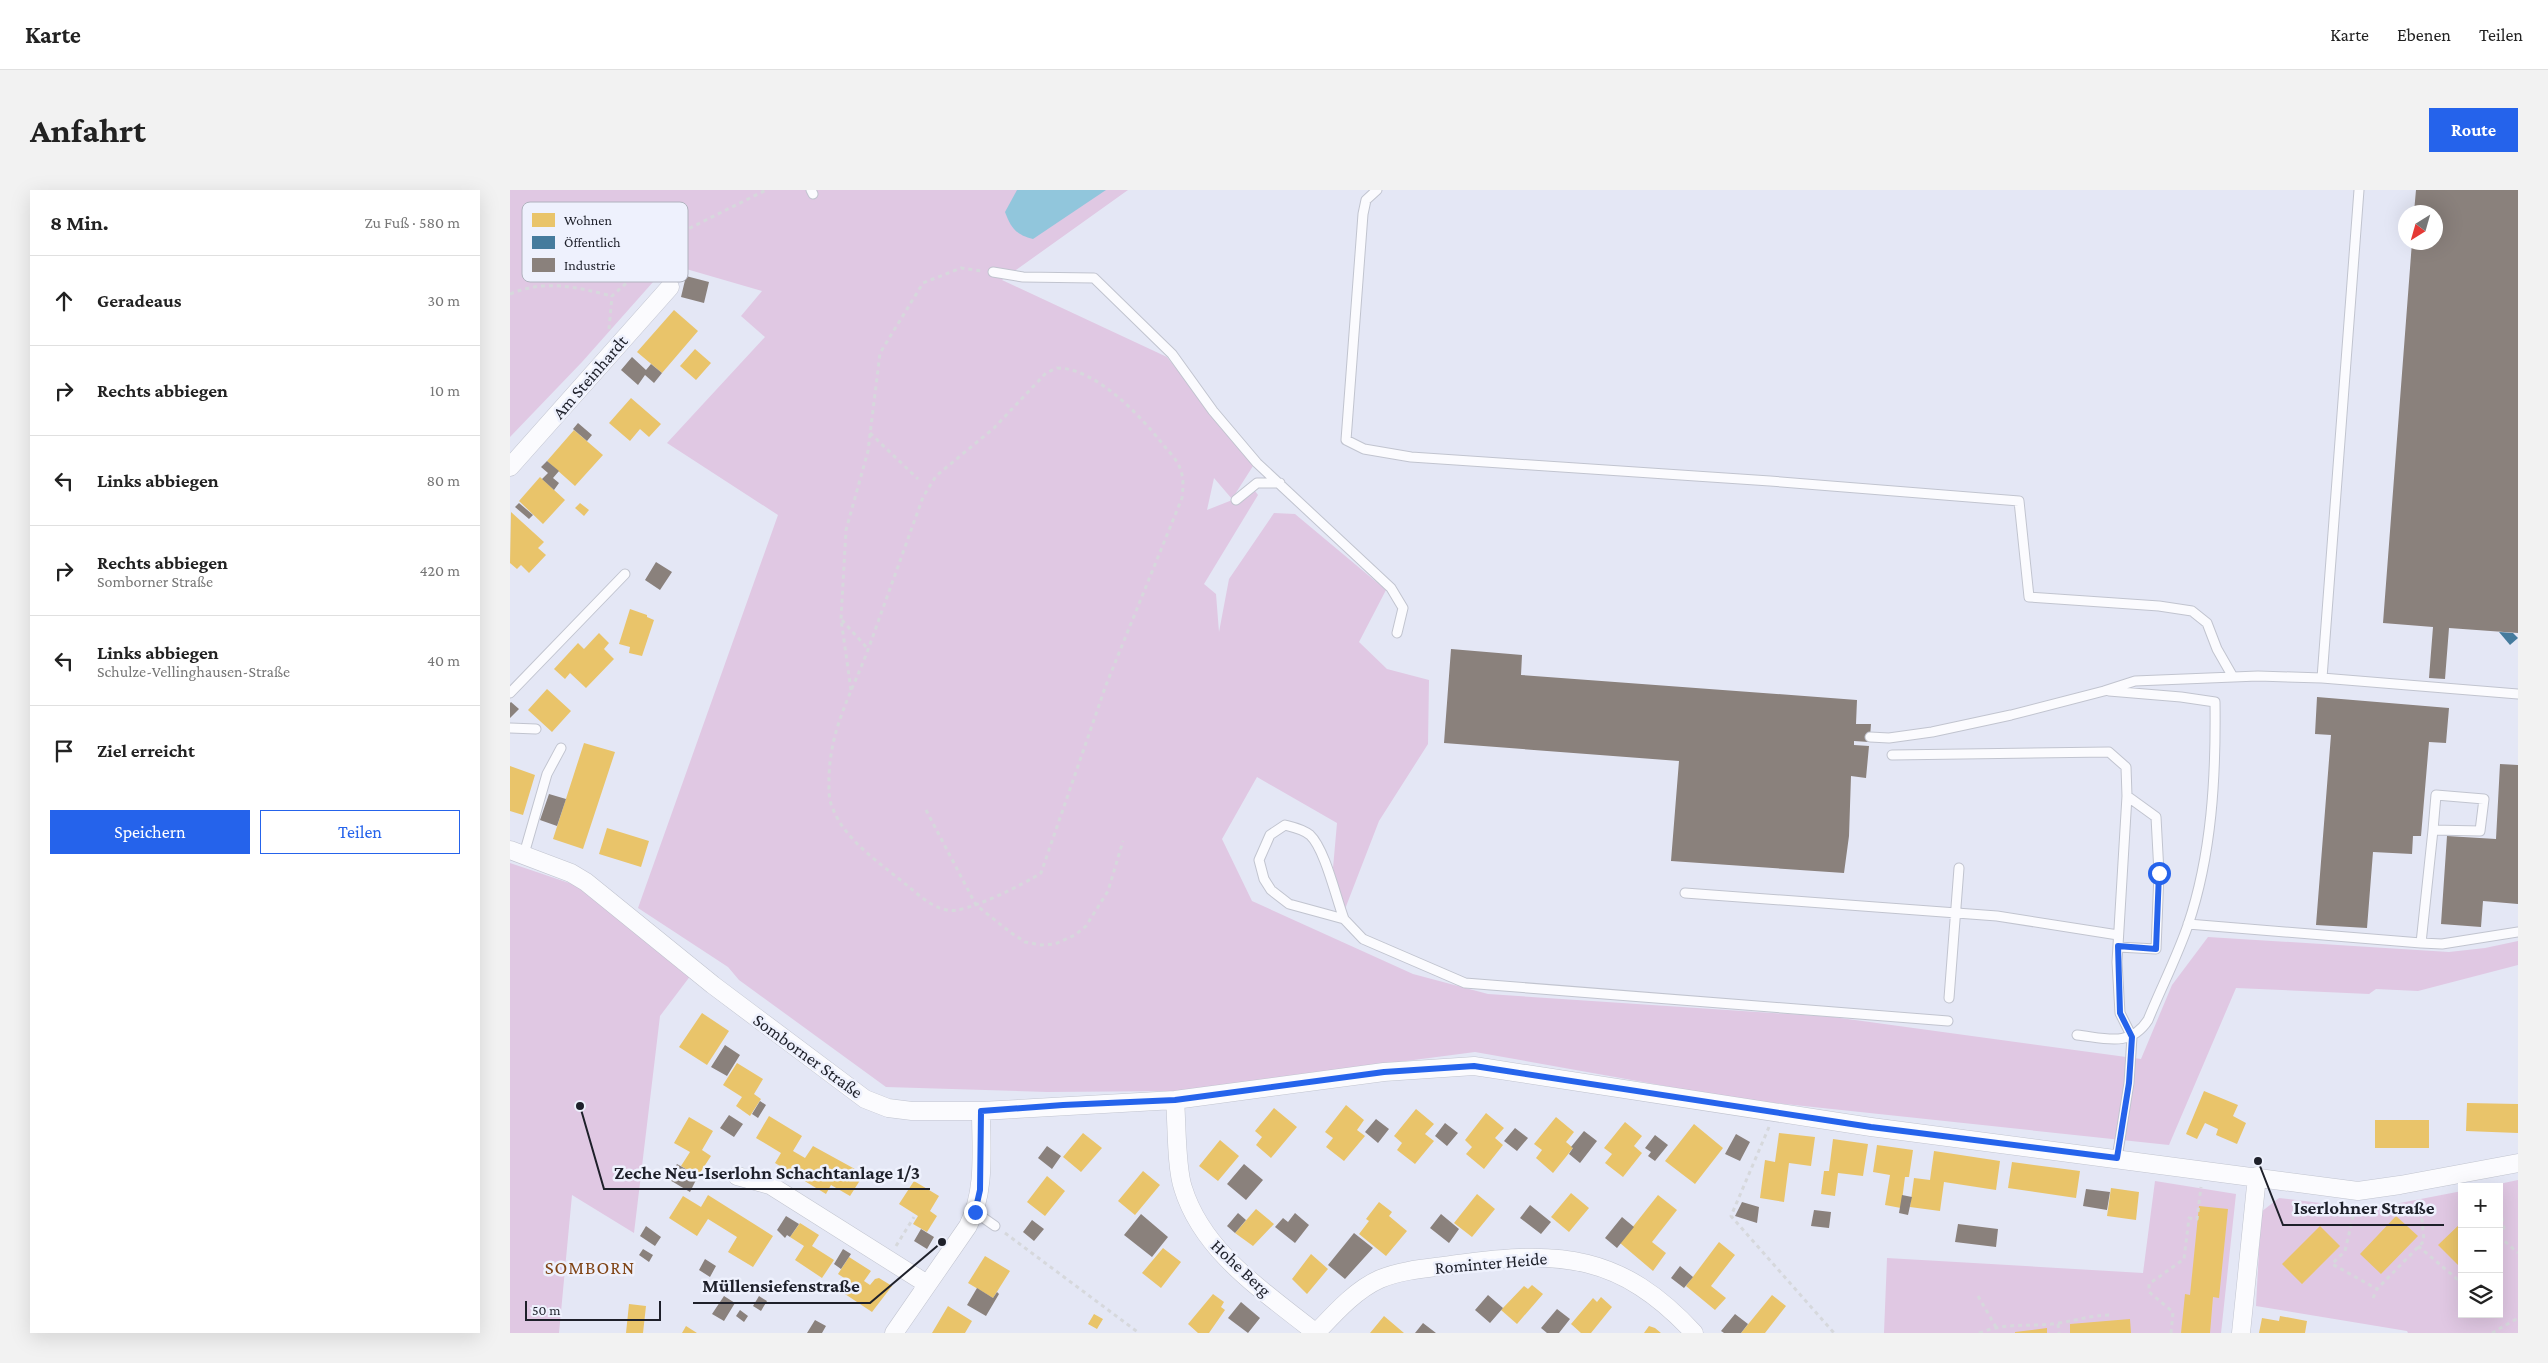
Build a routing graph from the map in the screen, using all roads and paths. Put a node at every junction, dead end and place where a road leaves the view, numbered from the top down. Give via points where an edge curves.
1 (766, 190) edge
2 (1377, 190) edge
3 (2359, 190) edge
4 (688, 229) edge
5 (993, 272) joint
6 (628, 282) edge
7 (670, 287) dead end
8 (510, 294) edge
9 (612, 296) junction
10 (606, 357) junction
11 (870, 432) junction
12 (510, 467) edge
13 (918, 479) dead end
14 (1280, 483) junction
15 (1236, 500) dead end
16 (625, 574) dead end
17 (841, 619) junction
18 (1397, 633) dead end
19 (868, 650) junction
20 (2233, 677) junction
21 (2322, 678) junction
22 (851, 690) junction
23 (2104, 691) junction
24 (510, 693) edge
25 (2518, 694) edge
26 (510, 728) edge
27 (536, 729) dead end
28 (1870, 737) dead end
29 (561, 748) dead end
30 (1892, 755) dead end
31 (2127, 796) junction
32 (926, 810) dead end
33 (2433, 830) junction
34 (1123, 841) dead end
35 (517, 852) edge
36 (1959, 868) dead end
37 (1685, 893) dead end
38 (976, 905) junction
39 (1956, 913) junction
40 (1344, 919) junction
41 (2188, 924) junction
42 (2518, 932) edge
43 (2118, 935) junction
44 (2421, 943) junction
45 (2118, 946) junction
46 (1948, 998) dead end
47 (1948, 1021) dead end
48 (2077, 1035) dead end
49 (2132, 1037) junction
50 (1175, 1100) junction
51 (981, 1111) junction
52 (1775, 1112) junction
53 (2117, 1158) junction
54 (2518, 1163) edge
55 (737, 1176) dead end
56 (2257, 1176) junction
57 (2417, 1182) junction
58 (2201, 1188) dead end
59 (2358, 1191) junction
60 (975, 1212) junction
61 (914, 1216) dead end
62 (994, 1226) dead end
63 (1008, 1236) dead end
64 (2503, 1239) edge
65 (2418, 1246) junction
66 (2518, 1253) edge
67 (888, 1260) junction
68 (2458, 1277) edge
69 (927, 1284) junction
70 (2377, 1289) junction
71 (1978, 1296) dead end
72 (2373, 1298) dead end
73 (2112, 1315) dead end
74 (2518, 1318) edge
75 (2058, 1324) junction
76 (1996, 1326) junction
77 (894, 1333) edge
78 (1139, 1333) edge
79 (1316, 1333) edge
80 (1694, 1333) edge
81 (1834, 1333) edge
82 (1979, 1333) edge
83 (2059, 1333) edge
84 (2171, 1333) edge
85 (2240, 1333) edge
86 (2492, 1333) edge

1 - 4 path
2 - 20 lane via 1366,200 1363,214 1346,440 1373,451 1411,457 2019,501 2029,597 2192,611 2207,623 2220,656
3 - 21 lane
5 - 11 path via 962,268 923,282 880,353
5 - 14 lane via 1023,277 1094,278 1172,354 1257,463
6 - 9 path
7 - 10 street, Am Steinhardt
8 - 9 path via 530,286 569,286
9 - 10 path
10 - 12 street, Am Steinhardt
11 - 13 path
11 - 17 path via 868,451 846,530
14 - 15 lane via 1257,482
14 - 18 lane via 1391,588 1403,608
16 - 24 lane
17 - 19 path
17 - 22 path
19 - 22 path
19 - 38 path via 929,485 994,428 1046,373 1056,368 1068,368 1106,389 1140,415 1180,469 1184,482 1182,498 1106,685 1041,873
20 - 21 lane
20 - 23 lane via 2135,680
21 - 25 lane
22 - 38 path via 836,724 830,757 829,791 839,823 929,904 949,911
23 - 28 lane via 1932,732 1889,738
23 - 41 lane via 2181,696 2215,702 2213,796 2204,858
26 - 27 lane
29 - 35 lane via 547,774
30 - 31 lane via 2109,752 2126,767
31 - 43 lane
31 - 45 lane via 2156,817 2159,873 2156,949
32 - 38 path
33 - 33 lane via 2480,831 2484,798 2436,795
33 - 44 lane
34 - 38 path via 1108,891 1098,910 1086,926 1061,941 1025,942
35 - 51 street, Somborner Straße via 586,882 713,985 865,1099 888,1108 912,1112
36 - 39 lane
37 - 39 lane
39 - 43 lane via 1997,916
39 - 46 lane
40 - 40 lane via 1289,904 1271,890 1259,860 1270,835 1285,825 1310,835 1322,853
40 - 47 lane via 1363,939 1464,984
41 - 44 lane
41 - 49 lane via 2148,1020
42 - 44 lane via 2442,944
43 - 45 lane
45 - 49 lane via 2120,1013
48 - 49 lane
49 - 53 lane via 2129,1083
50 - 51 street, Somborner Straße
50 - 52 street, Somborner Straße via 1384,1072 1474,1066
50 - 79 street, Hohe Berg via 1182,1186 1194,1218 1230,1263
51 - 60 street via 980,1190
52 - 53 street, Somborner Straße
52 - 81 path via 1731,1216
53 - 56 street, Somborner Straße
54 - 57 street, Somborner Straße
55 - 67 street via 770,1185
56 - 59 street, Somborner Straße
56 - 85 street
57 - 59 street, Somborner Straße
57 - 65 path via 2424,1241
58 - 84 path via 2197,1219 2189,1218 2184,1260 2149,1284 2149,1292 2173,1312
59 - 70 path via 2345,1251 2332,1264
60 - 62 lane
60 - 69 street
61 - 67 path
63 - 78 path
64 - 66 path
65 - 68 path
65 - 70 path
67 - 69 street
69 - 77 street
70 - 72 path
71 - 76 path
73 - 75 path via 2090,1315
74 - 86 path
75 - 76 path
75 - 83 path
76 - 82 path
79 - 80 street, Rominter Heide via 1350,1300 1379,1280 1405,1272 1485,1260 1559,1257 1590,1263 1621,1275 1649,1292

